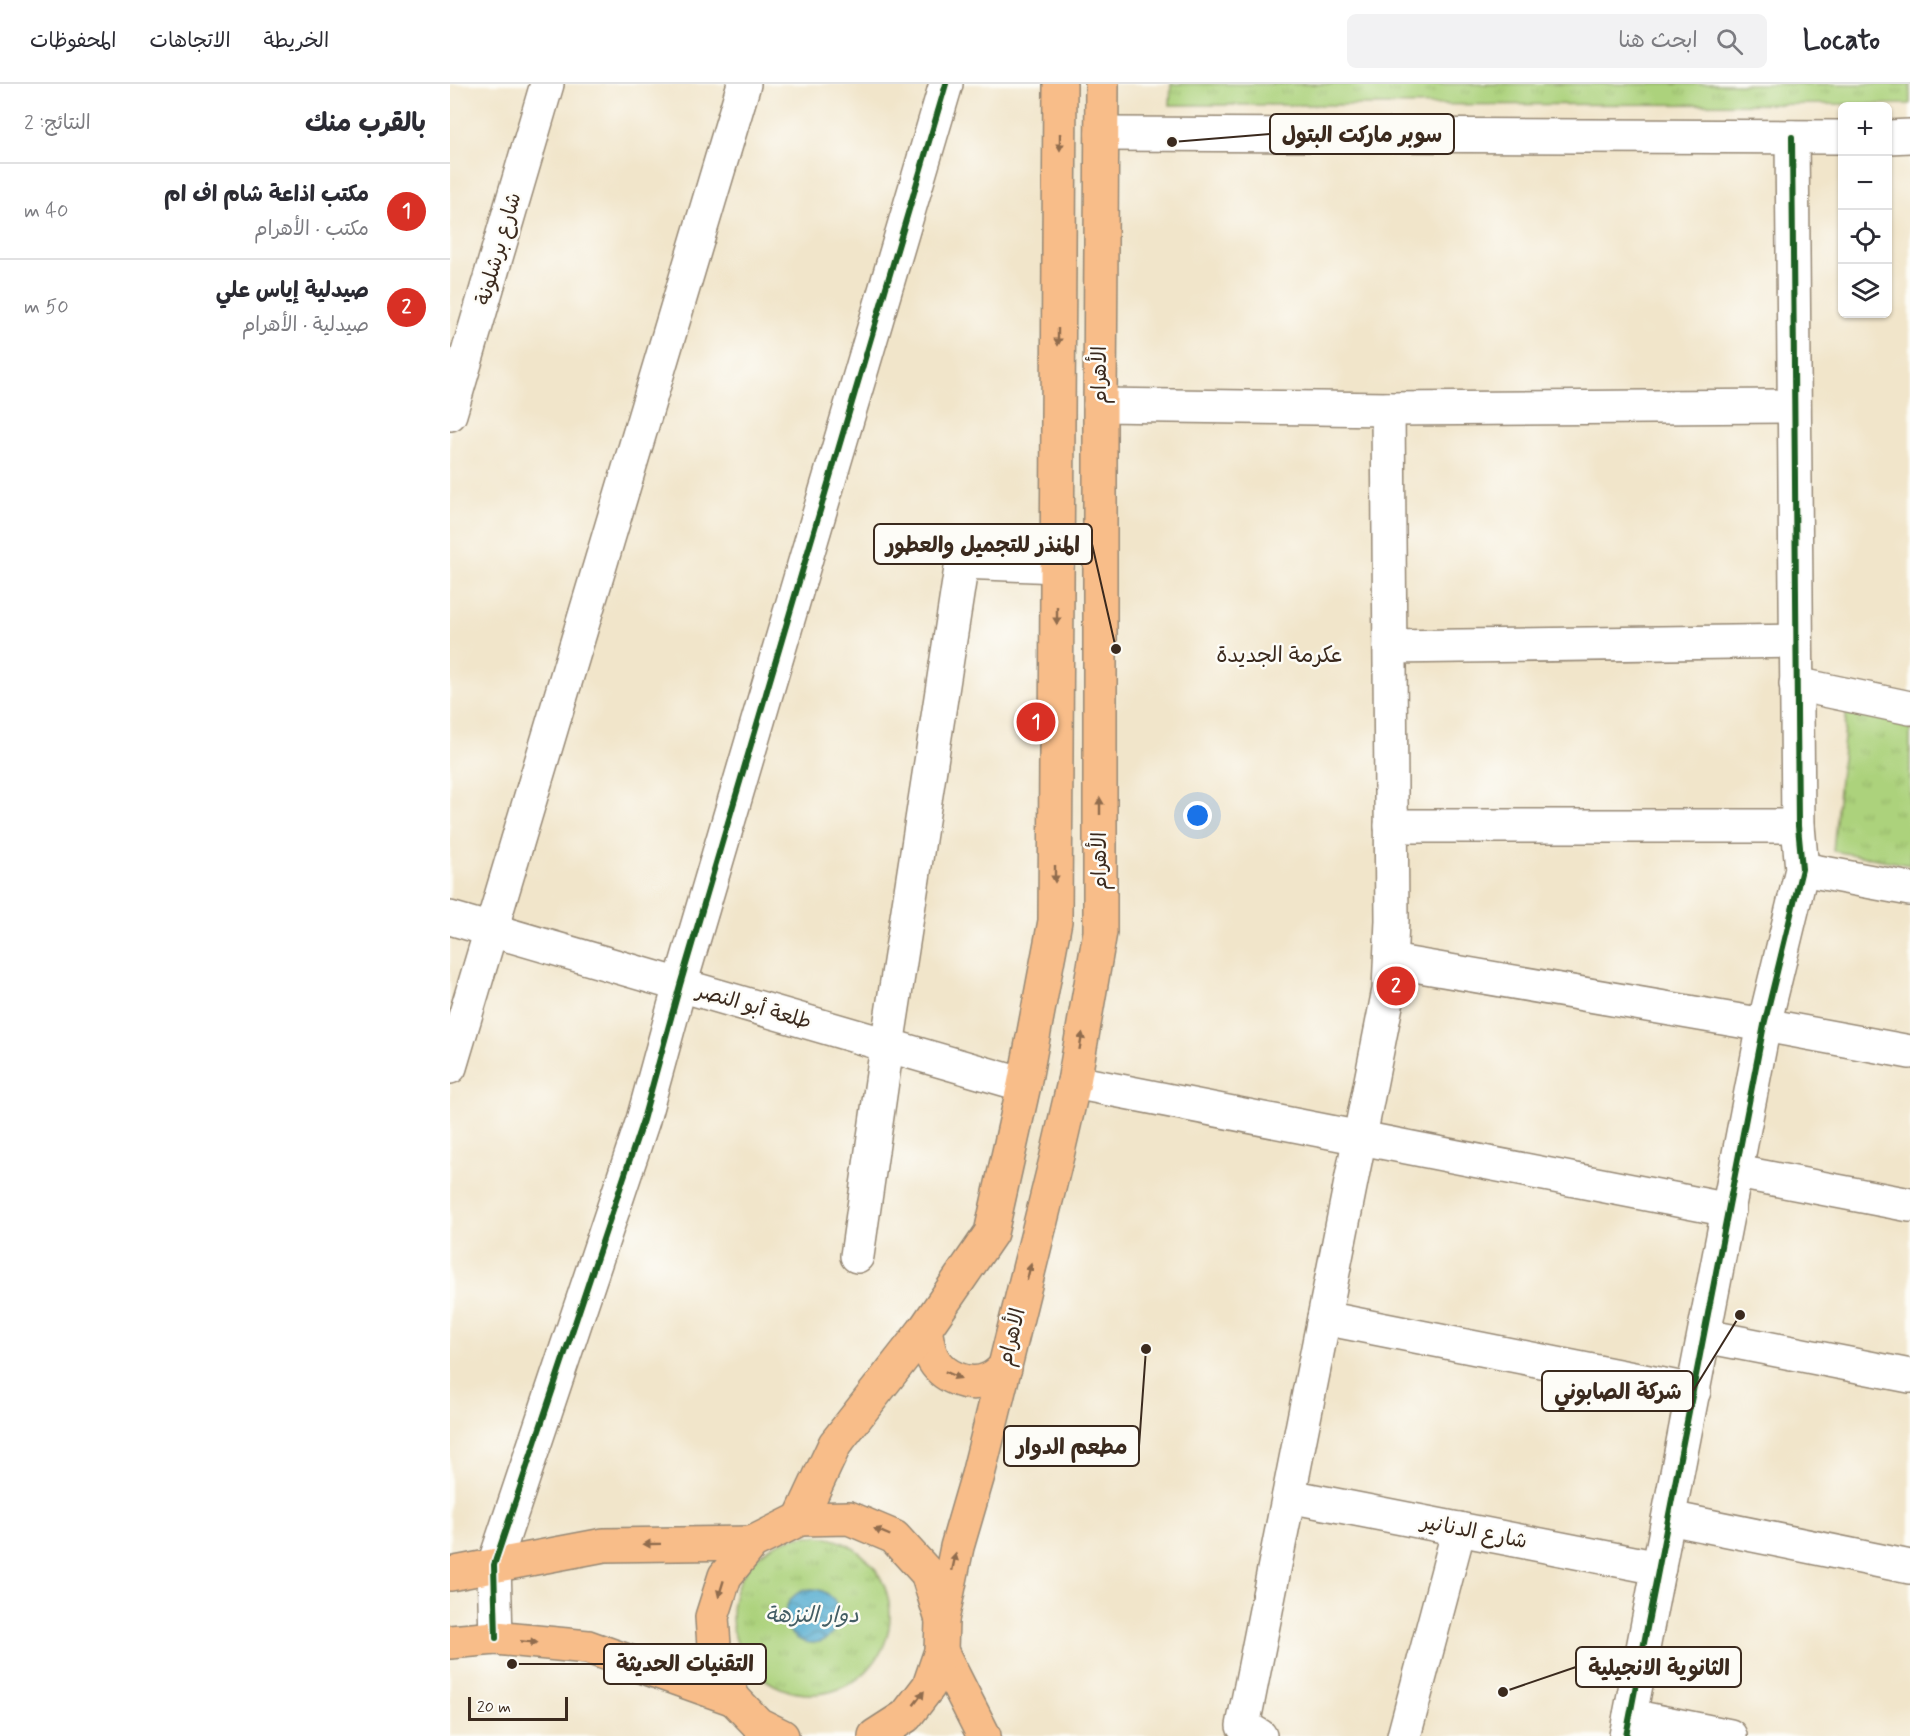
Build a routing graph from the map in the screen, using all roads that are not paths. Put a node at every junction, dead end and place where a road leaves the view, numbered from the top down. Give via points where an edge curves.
1 (547, 84) edge
2 (744, 84) edge
3 (946, 84) edge
4 (1060, 84) edge
5 (1102, 84) edge
6 (1102, 134) junction
7 (1892, 136) edge
8 (1910, 136) edge
9 (1792, 137) junction
10 (1838, 137) edge
11 (1100, 405) junction
12 (1794, 406) junction
13 (1388, 410) junction
14 (450, 414) edge
15 (1057, 566) junction
16 (1796, 641) junction
17 (1390, 647) junction
18 (1796, 684) junction
19 (1910, 708) edge
20 (1391, 826) junction
21 (1798, 826) junction
22 (1802, 869) junction
23 (1910, 889) edge
24 (450, 918) edge
25 (490, 930) junction
26 (1391, 961) junction
27 (680, 985) junction
28 (1764, 1025) junction
29 (887, 1046) junction
30 (1910, 1052) edge
31 (450, 1067) edge
32 (1074, 1082) junction
33 (1024, 1085) junction
34 (1360, 1139) junction
35 (1737, 1172) junction
36 (1910, 1204) edge
37 (1729, 1210) junction
38 (857, 1256) dead end
39 (1324, 1318) junction
40 (925, 1329) junction
41 (1705, 1336) junction
42 (1005, 1368) junction
43 (1910, 1376) edge
44 (1694, 1391) junction
45 (1289, 1496) junction
46 (1669, 1518) junction
47 (800, 1519) junction
48 (1459, 1529) junction
49 (752, 1543) junction
50 (494, 1565) junction
51 (1910, 1567) edge
52 (1659, 1568) junction
53 (450, 1574) edge
54 (941, 1635) junction
55 (496, 1638) junction
56 (450, 1642) edge
57 (734, 1699) junction
58 (1628, 1726) edge
59 (782, 1736) edge
60 (875, 1736) edge
61 (984, 1736) edge
62 (1260, 1736) edge
63 (1404, 1736) edge
64 (1730, 1736) edge

1 - 14 street, شارع برشلونة
2 - 25 street
3 - 27 street
4 -> 15 main road, الأهرام
5 - 6 main road, الأهرام
6 - 9 street
6 - 11 main road, الأهرام
7 - 8 street
9 - 10 street
9 - 12 street
11 - 13 street
32 -> 11 main road, الأهرام via 1100,933
12 - 13 street
12 - 16 street
13 - 17 street
15 - 29 street via 962,561
15 -> 33 main road, الأهرام via 1055,921
16 - 17 street
16 - 18 street
17 - 20 street
18 - 19 street
18 - 21 street
20 - 21 street
20 - 26 street
21 - 22 street
22 - 23 street
22 - 28 street
24 - 25 street, طلعة أبو النصر
25 - 27 street, طلعة أبو النصر
25 - 31 street
26 - 28 street
26 - 34 street via 1389,990
27 - 29 street, طلعة أبو النصر
27 - 50 street via 643,1120
28 - 30 street
28 - 35 street
29 - 33 street, طلعة أبو النصر
29 - 38 street
32 - 34 street
42 -> 32 main road, الأهرام
33 - 40 main road, الأهرام via 990,1233
34 - 37 street
34 - 39 street
35 - 36 street
35 - 37 street
37 - 41 street
39 - 44 street
39 - 45 street
40 -> 42 main road via 932,1356 953,1378 989,1380
40 - 47 main road, الأهرام via 835,1444
41 - 43 street
41 - 44 street
54 -> 42 main road, الأهرام via 957,1548
44 - 46 street
45 - 48 street, شارع الدنانير
45 - 62 street via 1243,1726
46 - 51 street
46 - 52 street
47 - 49 main road
54 -> 47 main road via 927,1573 894,1537 849,1518
48 - 52 street, شارع الدنانير
48 - 63 street
49 -> 50 main road via 604,1545
49 -> 57 main road via 725,1576 712,1617 715,1660
50 - 53 main road
50 - 55 street
52 - 58 street
60 -> 54 main road, الأهرام via 906,1716 929,1686
54 - 61 main road
55 - 56 main road
55 -> 57 main road via 588,1647
57 - 59 main road via 758,1724
58 - 64 street

